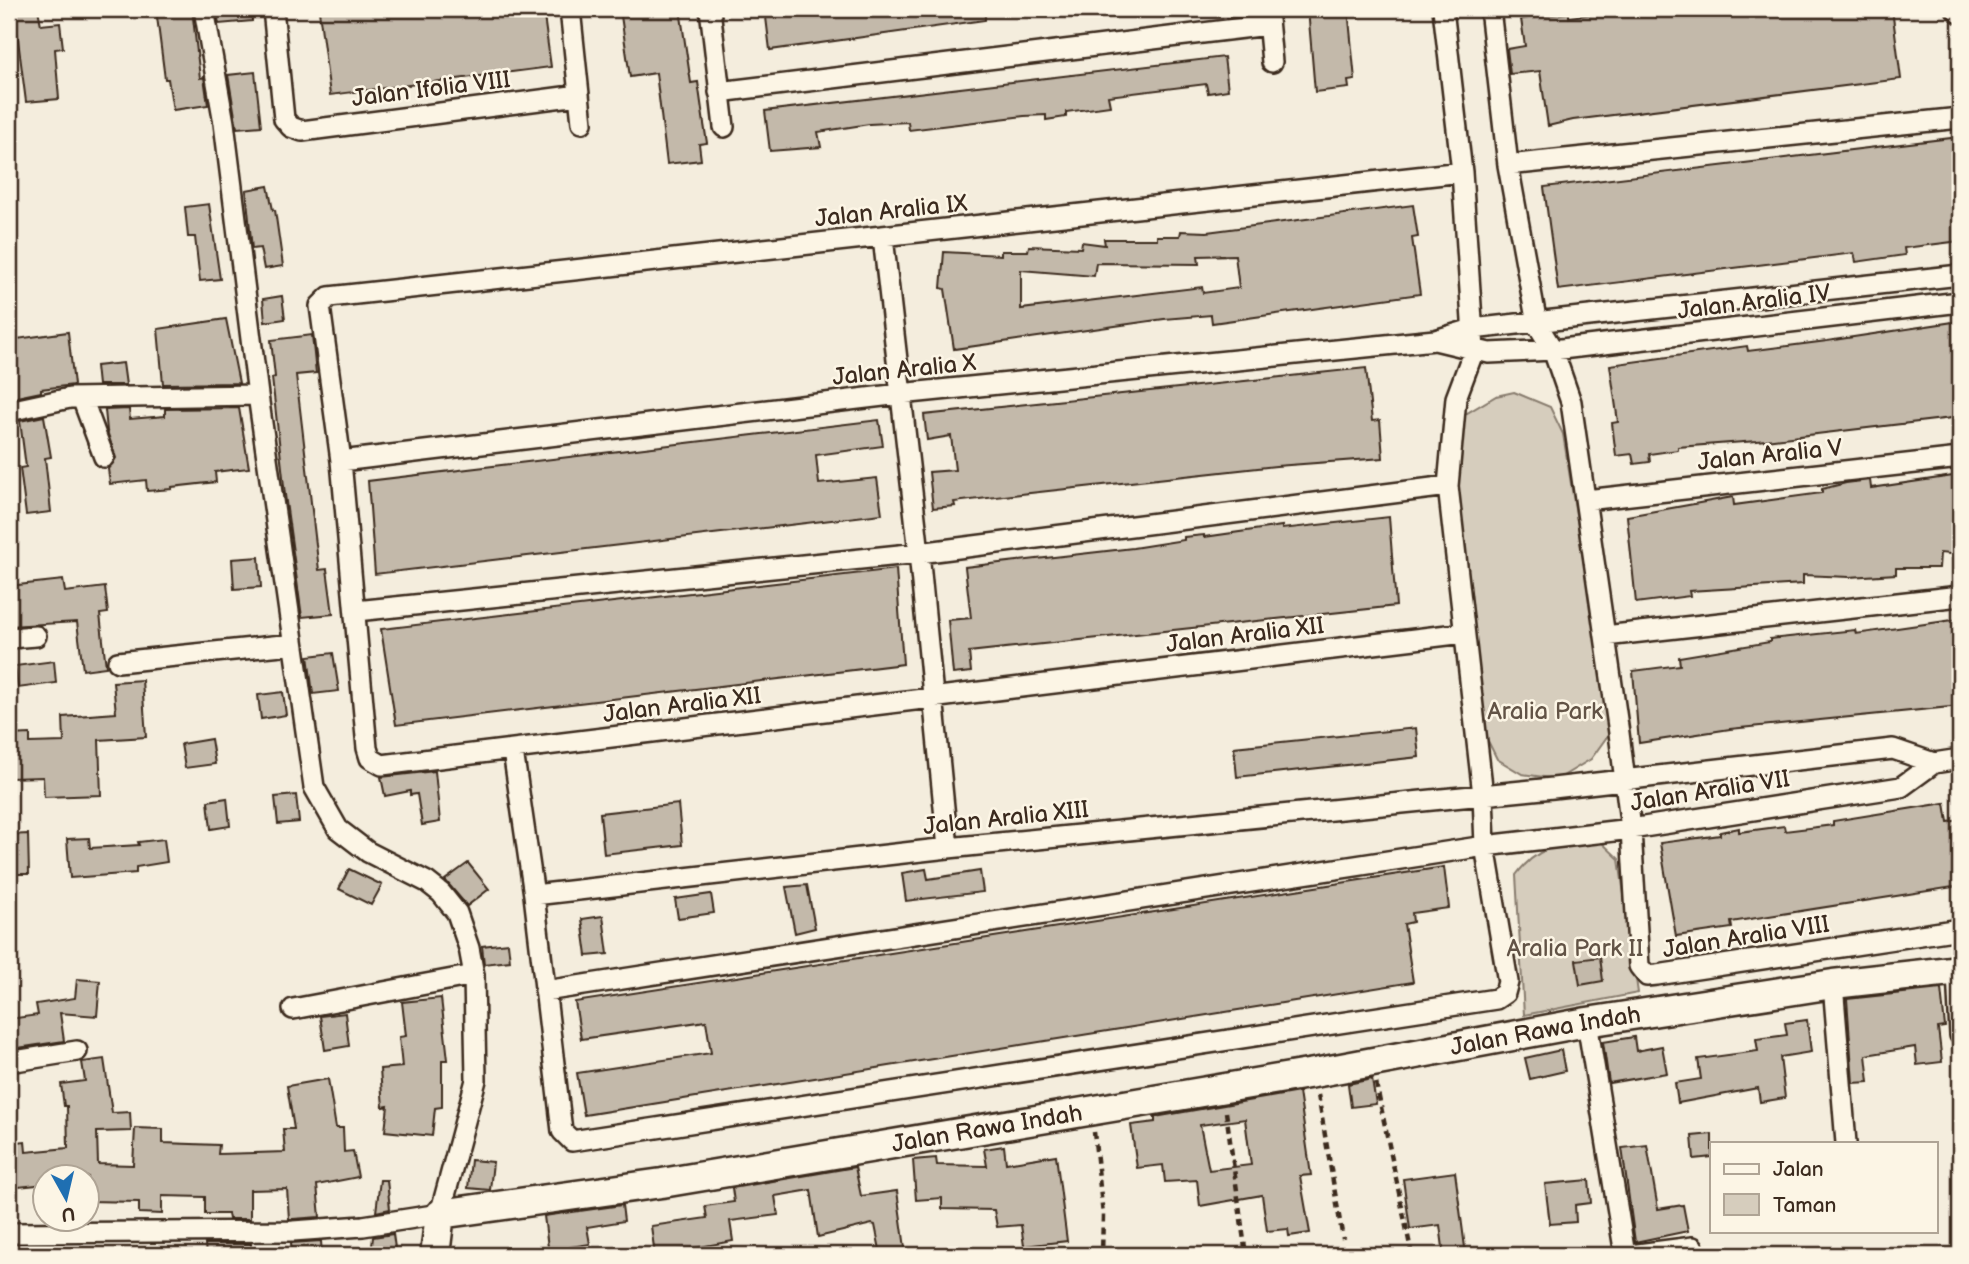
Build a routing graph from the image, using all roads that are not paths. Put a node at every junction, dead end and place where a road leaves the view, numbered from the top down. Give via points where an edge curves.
1 (204, 9) edge
2 (273, 9) edge
3 (570, 9) edge
4 (710, 9) edge
5 (1443, 9) edge
6 (1490, 9) edge
7 (1956, 9) edge
8 (1960, 13) edge
9 (1268, 17) edge
10 (1272, 62) dead end
11 (719, 92) junction
12 (579, 95) junction
13 (1960, 118) edge
14 (582, 123) dead end
15 (724, 127) dead end
16 (1508, 166) junction
17 (1462, 172) junction
18 (883, 237) junction
19 (1960, 275) edge
20 (326, 297) joint
21 (1960, 302) edge
22 (1537, 324) junction
23 (1472, 329) junction
24 (1435, 340) junction
25 (1474, 350) junction
26 (1553, 350) junction
27 (900, 394) junction
28 (258, 395) junction
29 (82, 398) junction
30 (9, 411) edge
31 (104, 457) dead end
32 (1960, 458) edge
33 (341, 461) junction
34 (1448, 486) junction
35 (1586, 500) junction
36 (919, 553) junction
37 (1960, 596) edge
38 (356, 611) junction
39 (1464, 633) junction
40 (36, 636) dead end
41 (1605, 636) junction
42 (9, 638) edge
43 (292, 644) junction
44 (118, 662) dead end
45 (932, 698) junction
46 (513, 751) junction
47 (1960, 759) edge
48 (1934, 763) junction
49 (1624, 780) junction
50 (1483, 795) junction
51 (1631, 829) junction
52 (1485, 846) junction
53 (948, 848) junction
54 (534, 895) junction
55 (1960, 929) edge
56 (1959, 971) edge
57 (474, 975) junction
58 (1833, 984) junction
59 (545, 992) junction
60 (293, 1009) dead end
61 (1587, 1023) junction
62 (1960, 1035) edge
63 (77, 1051) dead end
64 (9, 1062) edge
65 (1846, 1142) edge
66 (440, 1214) junction
67 (9, 1233) edge
68 (1693, 1247) dead end
69 (435, 1255) edge
70 (1628, 1255) edge

1 - 28 street via 224,123
2 - 12 street, Jalan Ifolia VIII via 284,119 302,131
3 - 12 street
4 - 11 street
5 - 17 street
6 - 16 street
7 - 8 street
9 - 10 street
9 - 11 street
11 - 15 street
12 - 14 street
13 - 16 street
16 - 22 street
17 - 18 street, Jalan Aralia IX
17 - 23 street
18 - 20 street, Jalan Aralia IX
18 - 27 street
19 - 22 street, Jalan Aralia X
20 - 33 street, Jalan Aralia XII via 320,306
21 - 26 street, Jalan Aralia IV
22 - 23 street, Jalan Aralia X
22 - 26 street
23 - 24 street, Jalan Aralia X
23 - 25 street
24 - 25 street, Jalan Aralia IV
24 - 27 street, Jalan Aralia X
25 - 26 street, Jalan Aralia IV
25 - 34 street via 1455,398
26 - 35 street via 1571,402
27 - 33 street, Jalan Aralia X
27 - 36 street
28 - 29 street
28 - 43 street
29 - 30 street
29 - 31 street
32 - 35 street, Jalan Aralia V
33 - 38 street, Jalan Aralia XII
34 - 36 street
34 - 39 street
35 - 41 street
36 - 38 street
36 - 45 street
37 - 41 street
38 - 46 street, Jalan Aralia XII via 367,748 376,763
39 - 45 street, Jalan Aralia XII
39 - 50 street
40 - 42 street
41 - 49 street
43 - 44 street
43 - 57 street via 314,787 338,829 368,852 427,881 441,894 457,913
45 - 46 street, Jalan Aralia XII
45 - 53 street
46 - 54 street
47 - 48 street, Jalan Aralia VII
48 - 49 street, Jalan Aralia VII via 1893,750
48 - 51 street, Jalan Aralia VII via 1901,787
49 - 50 street, Jalan Aralia VII
49 - 51 street
50 - 52 street
50 - 53 street, Jalan Aralia XIII
51 - 52 street, Jalan Aralia VII
51 - 55 street, Jalan Aralia VIII via 1636,959 1647,976
52 - 59 street, Jalan Aralia VII
52 - 59 street via 1508,982 1505,993 1496,999 577,1141 565,1136
53 - 54 street, Jalan Aralia XIII
54 - 59 street
56 - 58 street, Jalan Rawa Indah
56 - 62 street
57 - 60 street
57 - 66 street via 476,1080
58 - 61 street, Jalan Rawa Indah
58 - 65 street
61 - 66 street, Jalan Rawa Indah via 662,1183
61 - 70 street
63 - 64 street
66 - 67 street, Jalan Rawa Indah via 293,1231
66 - 69 street
68 - 70 street

